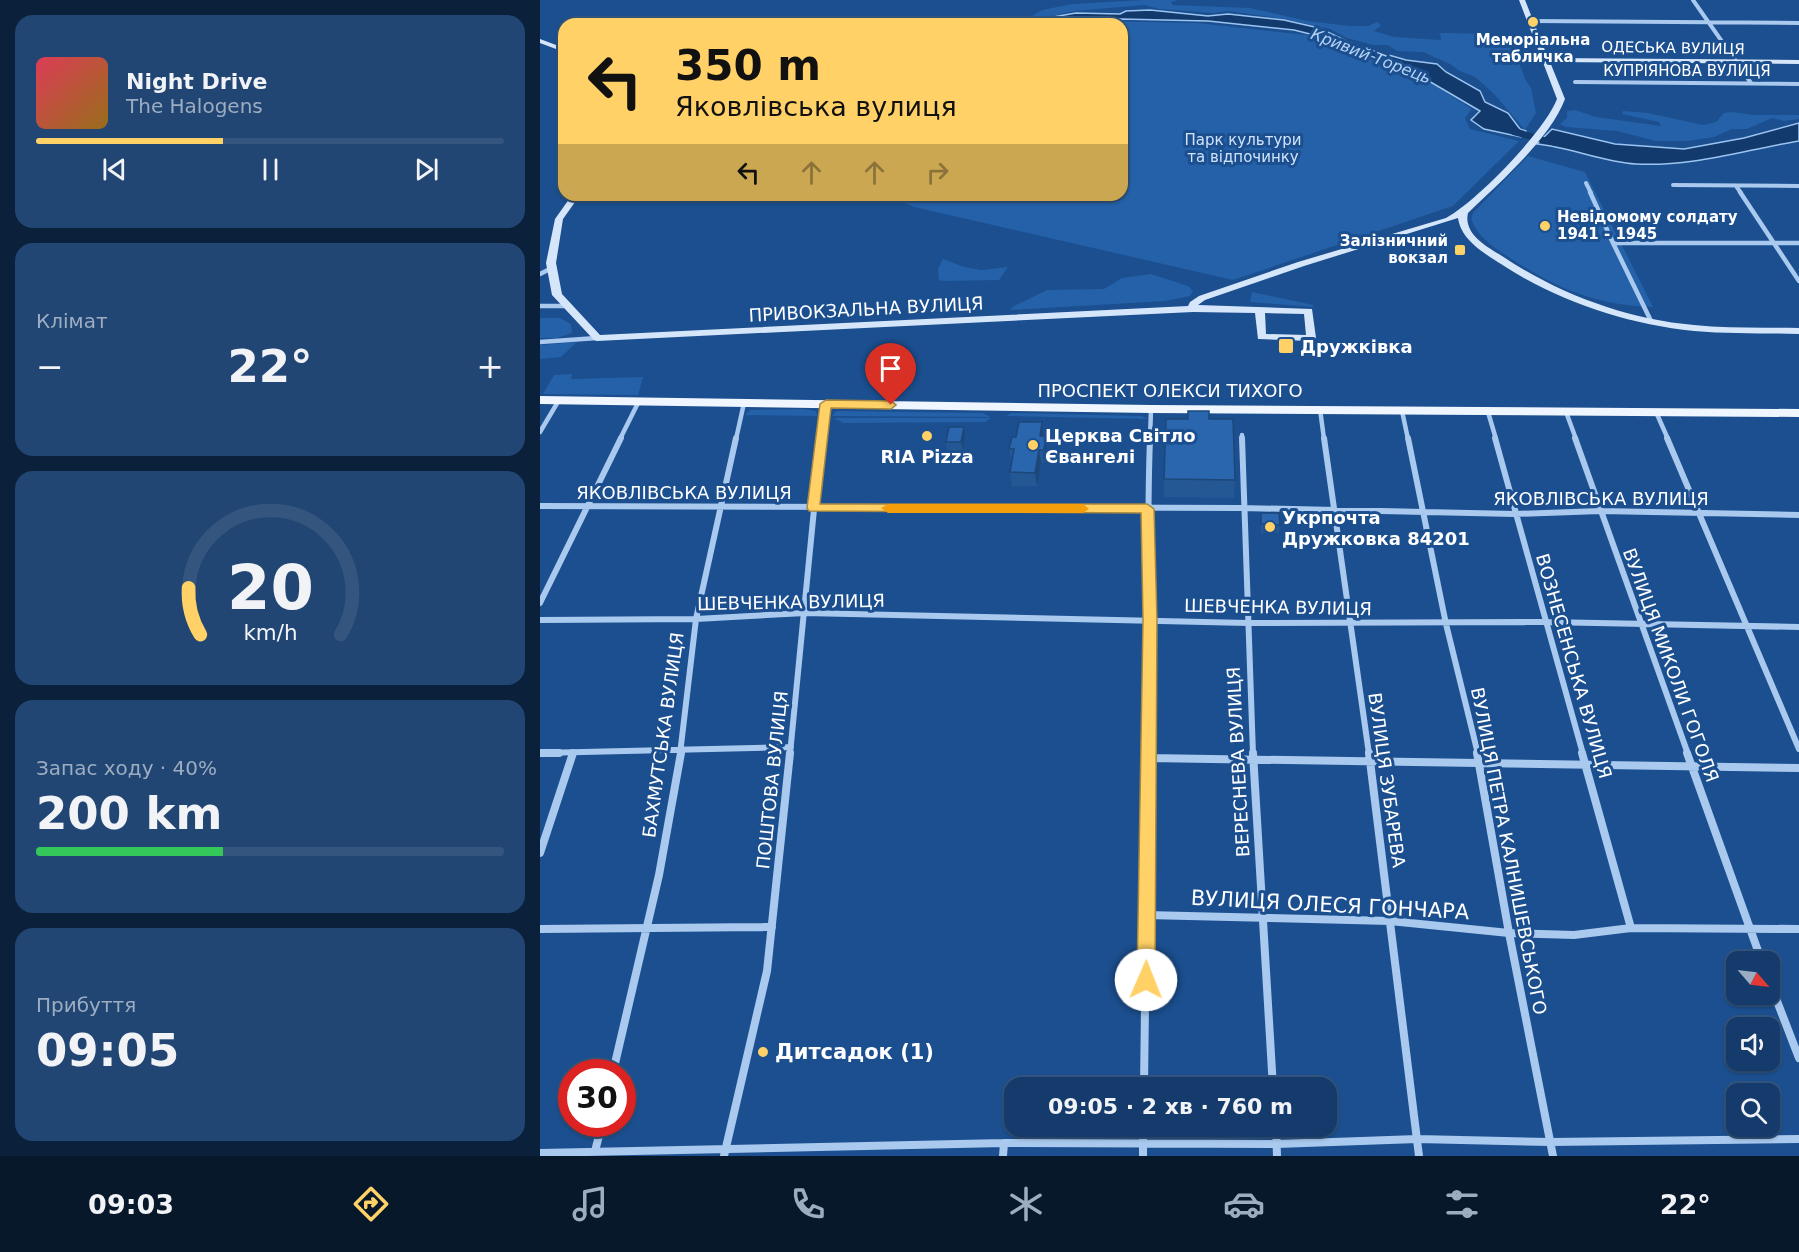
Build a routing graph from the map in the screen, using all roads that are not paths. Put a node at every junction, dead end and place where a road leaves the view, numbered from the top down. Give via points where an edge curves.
1 (1522, 0) edge
2 (1693, 0) edge
3 (1531, 21) junction
4 (1709, 23) junction
5 (1799, 23) edge
6 (540, 41) edge
7 (558, 48) edge
8 (1547, 60) junction
9 (1736, 62) junction
10 (1799, 62) edge
11 (1575, 82) dead end
12 (1751, 83) junction
13 (1799, 84) edge
14 (1586, 183) dead end
15 (1673, 186) dead end
16 (1736, 186) junction
17 (1799, 186) edge
18 (572, 201) edge
19 (1464, 212) junction
20 (1613, 243) junction
21 (1774, 243) junction
22 (1799, 243) edge
23 (552, 268) junction
24 (540, 274) edge
25 (1799, 281) edge
26 (540, 306) edge
27 (567, 306) junction
28 (1193, 309) junction
29 (1260, 310) junction
30 (1651, 321) junction
31 (1799, 331) edge
32 (597, 338) junction
33 (540, 342) edge
34 (540, 399) edge
35 (559, 400) junction
36 (639, 401) junction
37 (744, 403) junction
38 (826, 404) junction
39 (1151, 409) junction
40 (1320, 409) junction
41 (1402, 411) junction
42 (1488, 412) junction
43 (1566, 412) junction
44 (1656, 412) junction
45 (1799, 412) edge
46 (540, 416) edge
47 (549, 416) junction
48 (540, 432) edge
49 (1242, 435) dead end
50 (540, 506) edge
51 (588, 507) junction
52 (720, 508) junction
53 (813, 508) junction
54 (1242, 508) junction
55 (1147, 509) junction
56 (1334, 510) junction
57 (1425, 510) junction
58 (1601, 511) junction
59 (1699, 513) junction
60 (1515, 514) junction
61 (1799, 515) edge
62 (540, 603) edge
63 (805, 613) junction
64 (696, 619) junction
65 (540, 620) edge
66 (1150, 620) junction
67 (1546, 622) junction
68 (1248, 623) junction
69 (1350, 623) junction
70 (1446, 624) junction
71 (1641, 624) junction
72 (1746, 626) junction
73 (1799, 627) edge
74 (791, 747) junction
75 (1799, 749) edge
76 (681, 750) junction
77 (573, 752) junction
78 (540, 753) edge
79 (1149, 758) junction
80 (1253, 760) junction
81 (1370, 762) junction
82 (1480, 763) junction
83 (1586, 765) junction
84 (1691, 766) junction
85 (1799, 768) edge
86 (540, 853) edge
87 (1146, 915) junction
88 (1263, 918) junction
89 (1390, 921) junction
90 (648, 926) junction
91 (772, 927) junction
92 (1631, 927) junction
93 (1749, 928) junction
94 (540, 929) edge
95 (1799, 929) edge
96 (1509, 933) junction
97 (1758, 951) edge
98 (1779, 1005) edge
99 (1799, 1058) edge
100 (616, 1059) edge
101 (1144, 1077) edge
102 (1272, 1077) edge
103 (599, 1137) edge
104 (1143, 1137) edge
105 (1277, 1137) edge
106 (1417, 1139) junction
107 (1799, 1139) edge
108 (1550, 1142) junction
109 (1004, 1143) junction
110 (1143, 1143) junction
111 (1277, 1144) junction
112 (725, 1152) edge
113 (540, 1153) edge
114 (594, 1154) edge
115 (1003, 1156) edge
116 (1143, 1156) edge
117 (1277, 1156) edge
118 (1419, 1156) edge
119 (1553, 1156) edge

1 - 3 street
2 - 4 street
3 - 4 street
3 - 8 street
4 - 5 street
4 - 9 street
6 - 7 street
8 - 9 street, ОДЕСЬКА ВУЛИЦЯ
8 - 19 street via 1561,99 1558,111
9 - 10 street, ОДЕСЬКА ВУЛИЦЯ
9 - 12 street
11 - 12 street, КУПРІЯНОВА ВУЛИЦЯ
12 - 13 street, КУПРІЯНОВА ВУЛИЦЯ
14 - 20 street
15 - 16 street
16 - 17 street
16 - 21 street
18 - 23 street via 560,219
19 - 28 street via 1202,298 1193,304
19 - 30 street via 1463,224 1470,236 1524,274 1559,292
20 - 21 street
20 - 30 street
21 - 22 street
21 - 25 street
23 - 24 street
23 - 27 street via 557,295
26 - 27 street
27 - 32 street
28 - 29 street, ПРИВОКЗАЛЬНА ВУЛИЦЯ
28 - 32 street, ПРИВОКЗАЛЬНА ВУЛИЦЯ
29 - 29 street, ПРИВОКЗАЛЬНА ВУЛИЦЯ via 1262,337 1311,338 1309,311
30 - 31 street via 1702,328
32 - 33 street, ПРИВОКЗАЛЬНА ВУЛИЦЯ
34 - 35 main road, ПРОСПЕКТ ОЛЕКСИ ТИХОГО
35 - 36 main road, ПРОСПЕКТ ОЛЕКСИ ТИХОГО
35 - 47 street
36 - 37 main road, ПРОСПЕКТ ОЛЕКСИ ТИХОГО
36 - 51 street
37 - 38 main road, ПРОСПЕКТ ОЛЕКСИ ТИХОГО
37 - 52 street, БАХМУТСЬКА ВУЛИЦЯ
38 - 39 main road, ПРОСПЕКТ ОЛЕКСИ ТИХОГО
38 - 53 street, ПОШТОВА ВУЛИЦЯ
39 - 40 main road, ПРОСПЕКТ ОЛЕКСИ ТИХОГО
39 - 55 street
40 - 41 main road, ПРОСПЕКТ ОЛЕКСИ ТИХОГО
40 - 56 street, ВУЛИЦЯ ЗУБАРЕВА
41 - 42 main road, ПРОСПЕКТ ОЛЕКСИ ТИХОГО
41 - 57 street, ВУЛИЦЯ ПЕТРА КАЛНИШЕВСЬКОГО
42 - 43 main road, ПРОСПЕКТ ОЛЕКСИ ТИХОГО
42 - 60 street, ВОЗНЕСЕНСЬКА ВУЛИЦЯ
43 - 44 main road, ПРОСПЕКТ ОЛЕКСИ ТИХОГО
43 - 58 street, ВУЛИЦЯ МИКОЛИ ГОГОЛЯ
44 - 45 main road, ПРОСПЕКТ ОЛЕКСИ ТИХОГО
44 - 59 street
46 - 47 street
47 - 48 street
49 - 54 street, ВЕРЕСНЕВА ВУЛИЦЯ
50 - 51 street, ЯКОВЛІВСЬКА ВУЛИЦЯ
51 - 52 street, ЯКОВЛІВСЬКА ВУЛИЦЯ
51 - 62 street
52 - 53 street, ЯКОВЛІВСЬКА ВУЛИЦЯ
52 - 64 street, БАХМУТСЬКА ВУЛИЦЯ
53 - 55 street, ЯКОВЛІВСЬКА ВУЛИЦЯ
53 - 63 street, ПОШТОВА ВУЛИЦЯ
54 - 55 street, ЯКОВЛІВСЬКА ВУЛИЦЯ
54 - 56 street, ЯКОВЛІВСЬКА ВУЛИЦЯ
54 - 68 street, ВЕРЕСНЕВА ВУЛИЦЯ
55 - 66 street
56 - 57 street, ЯКОВЛІВСЬКА ВУЛИЦЯ
56 - 69 street, ВУЛИЦЯ ЗУБАРЕВА
57 - 60 street, ЯКОВЛІВСЬКА ВУЛИЦЯ
57 - 70 street, ВУЛИЦЯ ПЕТРА КАЛНИШЕВСЬКОГО
58 - 59 street, ЯКОВЛІВСЬКА ВУЛИЦЯ
58 - 60 street, ЯКОВЛІВСЬКА ВУЛИЦЯ
58 - 71 street, ВУЛИЦЯ МИКОЛИ ГОГОЛЯ
59 - 61 street, ЯКОВЛІВСЬКА ВУЛИЦЯ
59 - 72 street
60 - 67 street, ВОЗНЕСЕНСЬКА ВУЛИЦЯ
63 - 64 street, ШЕВЧЕНКА ВУЛИЦЯ
63 - 66 street, ШЕВЧЕНКА ВУЛИЦЯ
63 - 74 street, ПОШТОВА ВУЛИЦЯ
64 - 65 street, ШЕВЧЕНКА ВУЛИЦЯ
64 - 76 street, БАХМУТСЬКА ВУЛИЦЯ
66 - 68 street, ШЕВЧЕНКА ВУЛИЦЯ
66 - 79 street
67 - 70 street, ШЕВЧЕНКА ВУЛИЦЯ
67 - 71 street, ШЕВЧЕНКА ВУЛИЦЯ
67 - 83 street, ВОЗНЕСЕНСЬКА ВУЛИЦЯ
68 - 69 street, ШЕВЧЕНКА ВУЛИЦЯ
68 - 80 street, ВЕРЕСНЕВА ВУЛИЦЯ
69 - 70 street, ШЕВЧЕНКА ВУЛИЦЯ
69 - 81 street, ВУЛИЦЯ ЗУБАРЕВА
70 - 82 street, ВУЛИЦЯ ПЕТРА КАЛНИШЕВСЬКОГО
71 - 72 street, ШЕВЧЕНКА ВУЛИЦЯ
71 - 84 street, ВУЛИЦЯ МИКОЛИ ГОГОЛЯ
72 - 73 street, ШЕВЧЕНКА ВУЛИЦЯ
72 - 75 street
74 - 76 street
74 - 91 street, ПОШТОВА ВУЛИЦЯ
76 - 77 street
76 - 90 street, БАХМУТСЬКА ВУЛИЦЯ
77 - 78 street
77 - 86 street
79 - 80 street
79 - 87 street
80 - 81 street
80 - 88 street, ВЕРЕСНЕВА ВУЛИЦЯ
81 - 82 street
81 - 89 street, ВУЛИЦЯ ЗУБАРЕВА
82 - 83 street
82 - 96 street, ВУЛИЦЯ ПЕТРА КАЛНИШЕВСЬКОГО
83 - 84 street
83 - 92 street, ВОЗНЕСЕНСЬКА ВУЛИЦЯ
84 - 85 street
84 - 93 street, ВУЛИЦЯ МИКОЛИ ГОГОЛЯ
87 - 88 street, ВУЛИЦЯ ОЛЕСЯ ГОНЧАРА
87 - 101 street
88 - 89 street, ВУЛИЦЯ ОЛЕСЯ ГОНЧАРА
88 - 102 street, ВЕРЕСНЕВА ВУЛИЦЯ
89 - 96 street, ВУЛИЦЯ ОЛЕСЯ ГОНЧАРА
89 - 106 street, ВУЛИЦЯ ЗУБАРЕВА
90 - 91 street
90 - 94 street
90 - 100 street, БАХМУТСЬКА ВУЛИЦЯ
91 - 112 street, ПОШТОВА ВУЛИЦЯ via 767,971
92 - 93 street, ВУЛИЦЯ ОЛЕСЯ ГОНЧАРА
92 - 96 street, ВУЛИЦЯ ОЛЕСЯ ГОНЧАРА via 1574,935
93 - 95 street, ВУЛИЦЯ ОЛЕСЯ ГОНЧАРА
93 - 97 street, ВУЛИЦЯ МИКОЛИ ГОГОЛЯ
96 - 108 street, ВУЛИЦЯ ПЕТРА КАЛНИШЕВСЬКОГО
98 - 99 street
103 - 114 street
104 - 110 street
105 - 111 street
106 - 108 street
106 - 111 street
106 - 118 street, ВУЛИЦЯ ЗУБАРЕВА
107 - 108 street
108 - 119 street, ВУЛИЦЯ ПЕТРА КАЛНИШЕВСЬКОГО
109 - 110 street
109 - 112 street
109 - 115 street
110 - 111 street
110 - 116 street
111 - 117 street
112 - 114 street
113 - 114 street

